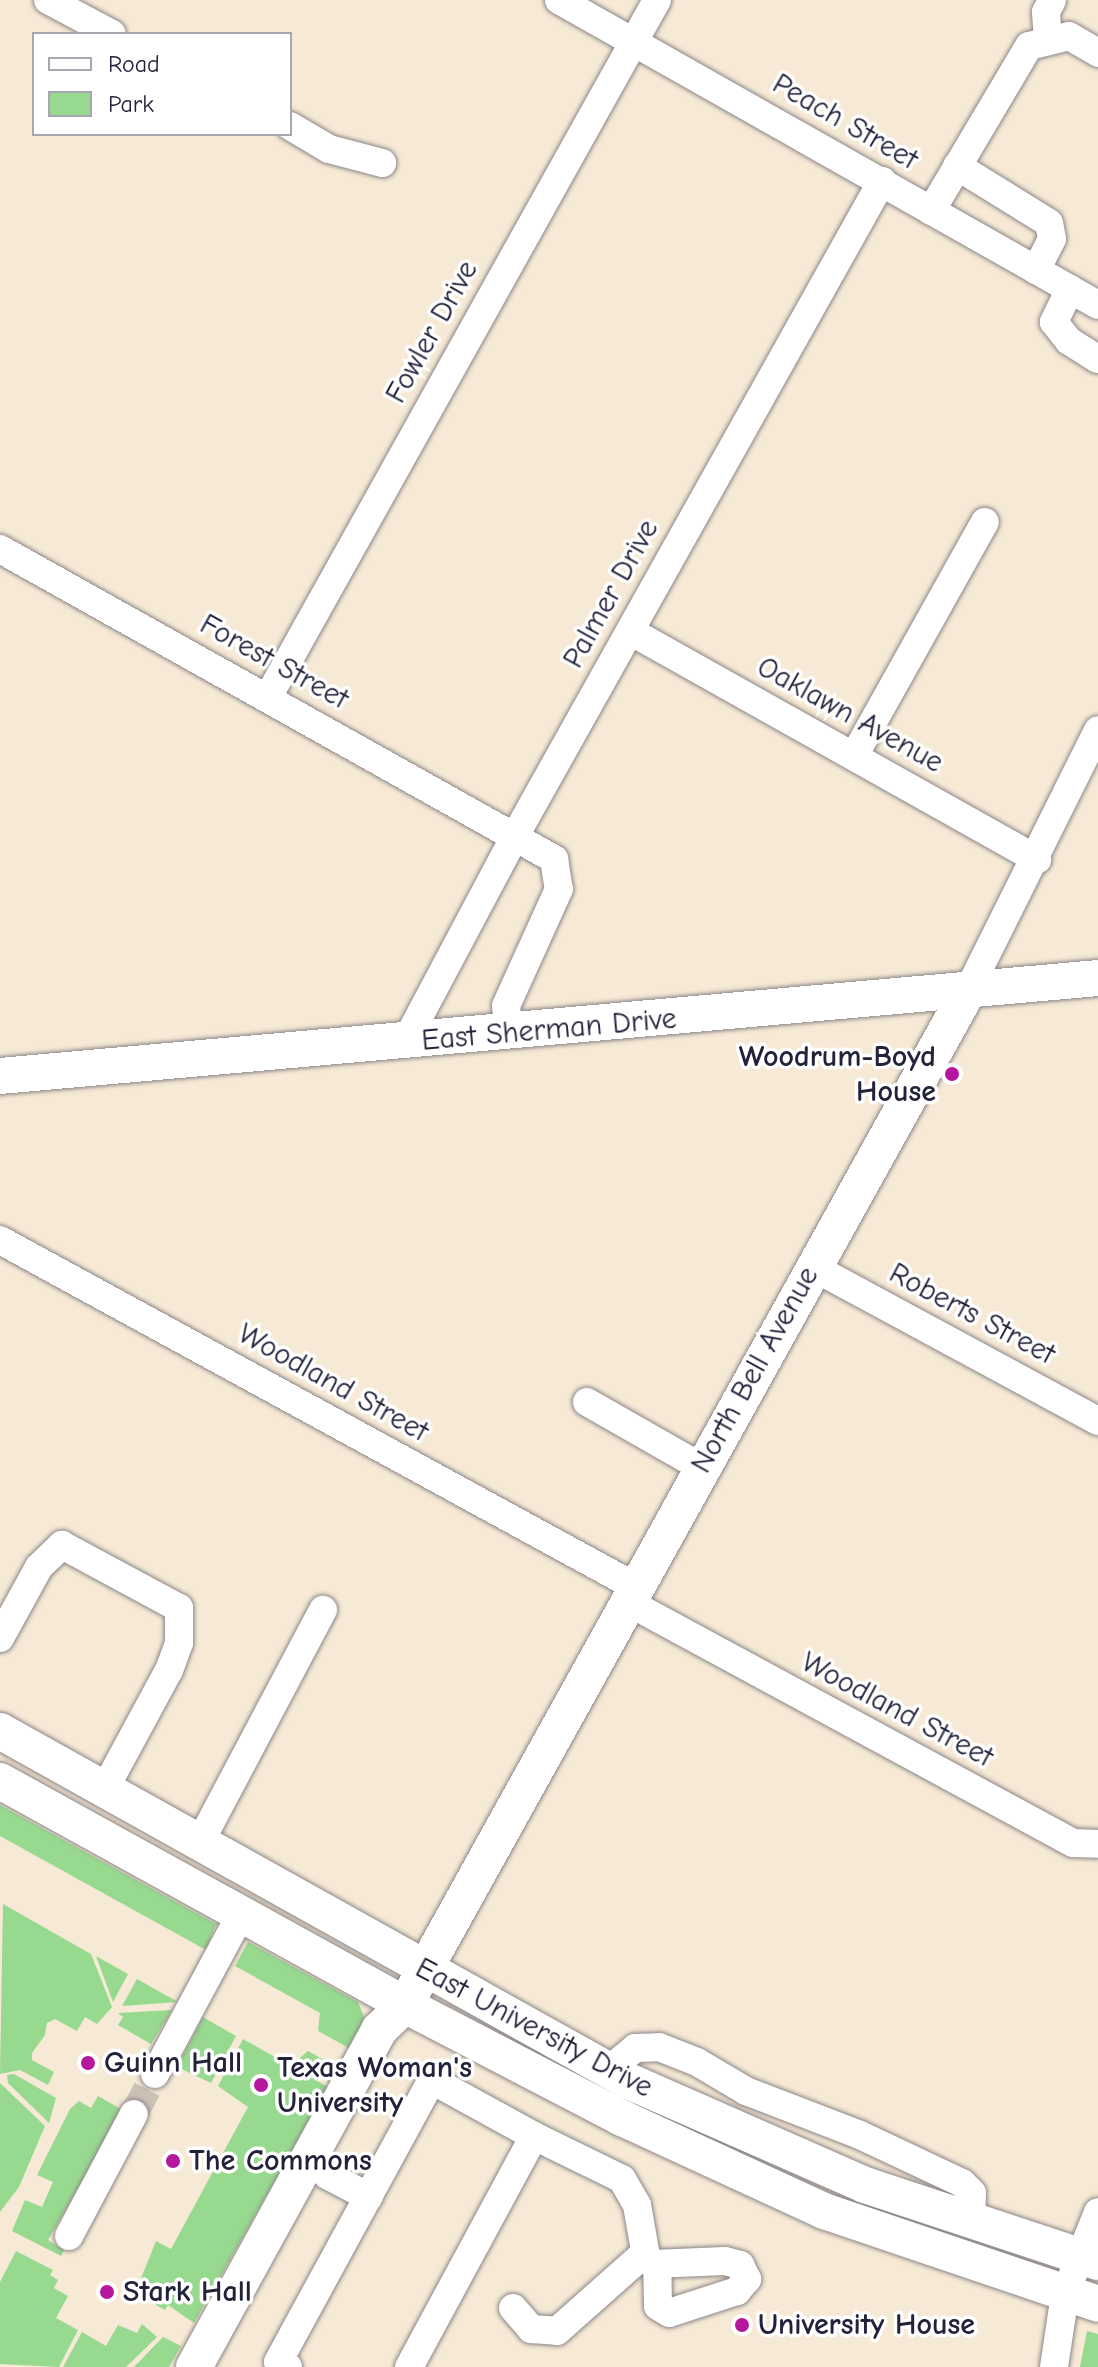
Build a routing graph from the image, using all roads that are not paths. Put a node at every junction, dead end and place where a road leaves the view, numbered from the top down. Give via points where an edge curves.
1 (48, 0) edge
2 (559, 0) edge
3 (657, 0) edge
4 (1052, 0) edge
5 (108, 32) edge
6 (1048, 41) junction
7 (635, 42) junction
8 (1098, 53) edge
9 (292, 127) edge
10 (382, 163) dead end
11 (957, 166) junction
12 (882, 181) junction
13 (931, 211) junction
14 (1036, 270) junction
15 (1070, 289) junction
16 (1098, 305) edge
17 (1098, 359) edge
18 (985, 522) dead end
19 (0, 549) edge
20 (630, 631) junction
21 (268, 697) junction
22 (1095, 743) edge
23 (854, 756) junction
24 (515, 836) junction
25 (1037, 859) junction
26 (1098, 978) edge
27 (969, 989) junction
28 (509, 1034) junction
29 (405, 1043) junction
30 (0, 1076) edge
31 (0, 1240) edge
32 (813, 1267) junction
33 (587, 1402) dead end
34 (1098, 1421) edge
35 (701, 1467) junction
36 (630, 1594) junction
37 (323, 1610) dead end
38 (0, 1638) edge
39 (0, 1731) edge
40 (0, 1781) edge
41 (104, 1790) junction
42 (199, 1844) junction
43 (1098, 1844) edge
44 (241, 1914) junction
45 (425, 1971) junction
46 (405, 2005) junction
47 (155, 2074) tunnel mouth
48 (134, 2114) tunnel mouth
49 (534, 2136) junction
50 (327, 2175) junction
51 (369, 2197) junction
52 (1098, 2212) edge
53 (69, 2236) dead end
54 (1087, 2259) edge
55 (1082, 2299) edge
56 (513, 2308) dead end
57 (280, 2365) edge
58 (194, 2367) edge
59 (222, 2367) edge
60 (409, 2367) edge
61 (1054, 2367) edge

1 - 5 street
2 - 7 street, Peach Street
3 - 7 street, Fowler Drive
4 - 6 street via 1046,12
6 - 8 street via 1069,36
6 - 11 street via 1029,46
7 - 12 street, Peach Street
7 - 21 street, Fowler Drive
9 - 10 street via 329,149
11 - 13 street
11 - 14 street via 1049,223 1052,239
12 - 13 street, Peach Street
12 - 20 street, Palmer Drive
13 - 14 street, Peach Street
14 - 15 street, Peach Street
15 - 16 street, Peach Street
15 - 17 street via 1054,322 1069,341
18 - 23 street
19 - 21 street, Forest Street
20 - 23 street, Oaklawn Avenue
20 - 24 street, Palmer Drive
21 - 24 street, Forest Street
22 - 25 street, North Bell Avenue
23 - 25 street, Oaklawn Avenue
24 - 28 street, Forest Street via 554,859 559,889 506,1006
24 - 29 street, Palmer Drive
25 - 27 street, North Bell Avenue
26 - 27 main road, East Sherman Drive
27 - 28 main road, East Sherman Drive
27 - 32 main road, North Bell Avenue
28 - 29 main road, East Sherman Drive
29 - 30 main road, East Sherman Drive
31 - 36 street, Woodland Street
32 - 34 street, Roberts Street
32 - 35 main road, North Bell Avenue
33 - 35 street
35 - 36 main road, North Bell Avenue
36 - 43 street, Woodland Street via 1073,1843
36 - 45 main road, North Bell Avenue
37 - 42 street
38 - 41 street via 39,1567 62,1545 179,1608 179,1643 169,1670
39 - 41 main road, East University Drive
40 - 44 main road, East University Drive
41 - 42 main road, East University Drive
42 - 45 main road, East University Drive
44 - 46 main road, East University Drive
44 - 47 street
45 - 46 main road, North Bell Avenue
45 - 54 main road, East University Drive via 609,2070 865,2185
46 - 50 main road, North Bell Avenue via 400,2041
46 - 55 main road, East University Drive via 622,2118 824,2211
46 - 58 main road, North Bell Avenue via 379,2030
48 - 53 street
49 - 51 street via 432,2080
49 - 56 street via 622,2179 637,2205 651,2260 557,2331 531,2329
49 - 60 street
50 - 51 street
50 - 59 main road, North Bell Avenue
51 - 57 street
52 - 54 street
54 - 55 street
55 - 61 street

